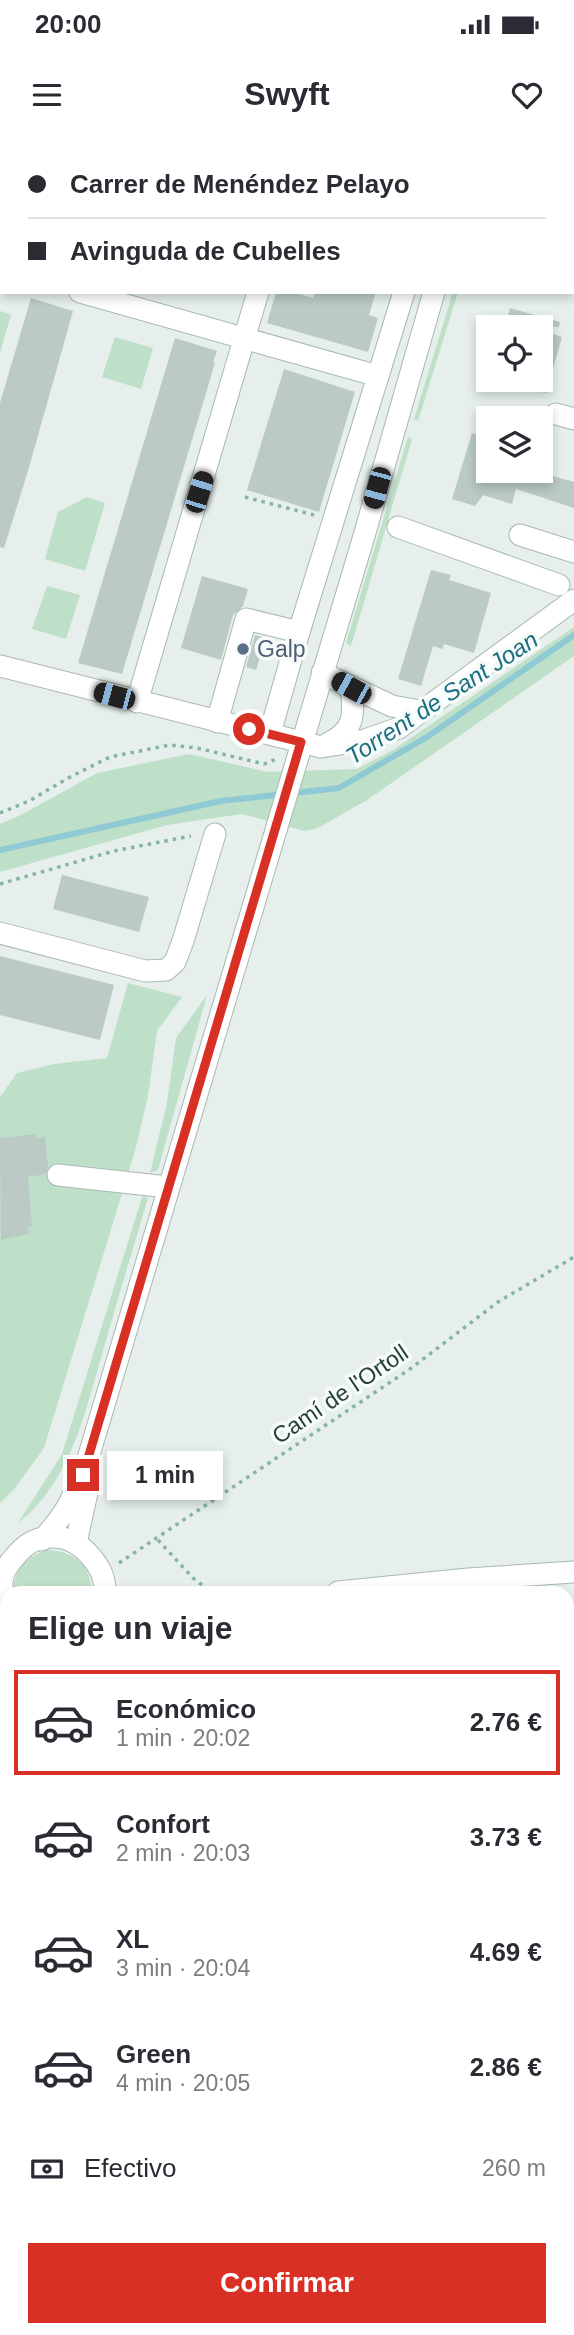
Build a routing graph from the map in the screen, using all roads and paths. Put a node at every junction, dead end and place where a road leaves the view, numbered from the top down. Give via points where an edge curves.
1 (87, 294) edge
2 (257, 294) edge
3 (403, 294) edge
4 (432, 298) edge
5 (393, 328) junction
6 (244, 338) junction
7 (378, 376) junction
8 (245, 496) dead end
9 (322, 518) dead end
10 (398, 527) dead end
11 (520, 535) dead end
12 (574, 552) edge
13 (567, 593) edge
14 (299, 632) junction
15 (0, 667) edge
16 (322, 673) junction
17 (351, 688) junction
18 (137, 702) junction
19 (421, 711) junction
20 (216, 722) junction
21 (270, 733) junction
22 (306, 750) junction
23 (0, 813) edge
24 (215, 834) joint
25 (0, 884) edge
26 (0, 933) edge
27 (58, 1175) dead end
28 (168, 1187) junction
29 (574, 1257) edge
30 (83, 1475) junction
31 (42, 1540) junction
32 (157, 1540) junction
33 (76, 1543) junction
34 (125, 1561) dead end
35 (4, 1563) edge
36 (574, 1572) edge
37 (3, 1586) edge
38 (104, 1586) edge
39 (203, 1586) edge
40 (398, 1586) edge

1 - 6 street
2 - 6 street
3 - 5 street
4 - 5 street
4 - 16 street
5 - 7 street
6 - 7 street
6 - 18 street
7 - 14 street
8 - 9 path
10 - 13 street
11 - 12 street
13 - 19 street
14 - 20 street via 246,619
14 - 21 street
15 - 18 street
16 - 17 street
16 - 22 street
17 - 19 street via 392,706
17 - 22 street via 354,711 348,729 341,737
18 - 20 street
19 - 22 street via 399,728 365,740
20 - 21 street
21 - 22 street
22 - 23 path via 264,764 170,745 110,757
22 - 28 street via 278,823
24 - 25 path via 114,852
24 - 26 street via 183,941 166,971 145,971
27 - 28 street
28 - 30 street
29 - 32 path, Camí de l'Ortoll via 498,1302 410,1368
30 - 31 street via 72,1499
30 - 33 street via 88,1489
31 - 33 street via 56,1537
31 - 35 street via 27,1544
32 - 34 path, Camí de l'Ortoll
32 - 39 path
33 - 38 street via 102,1571
35 - 37 street
36 - 40 street

